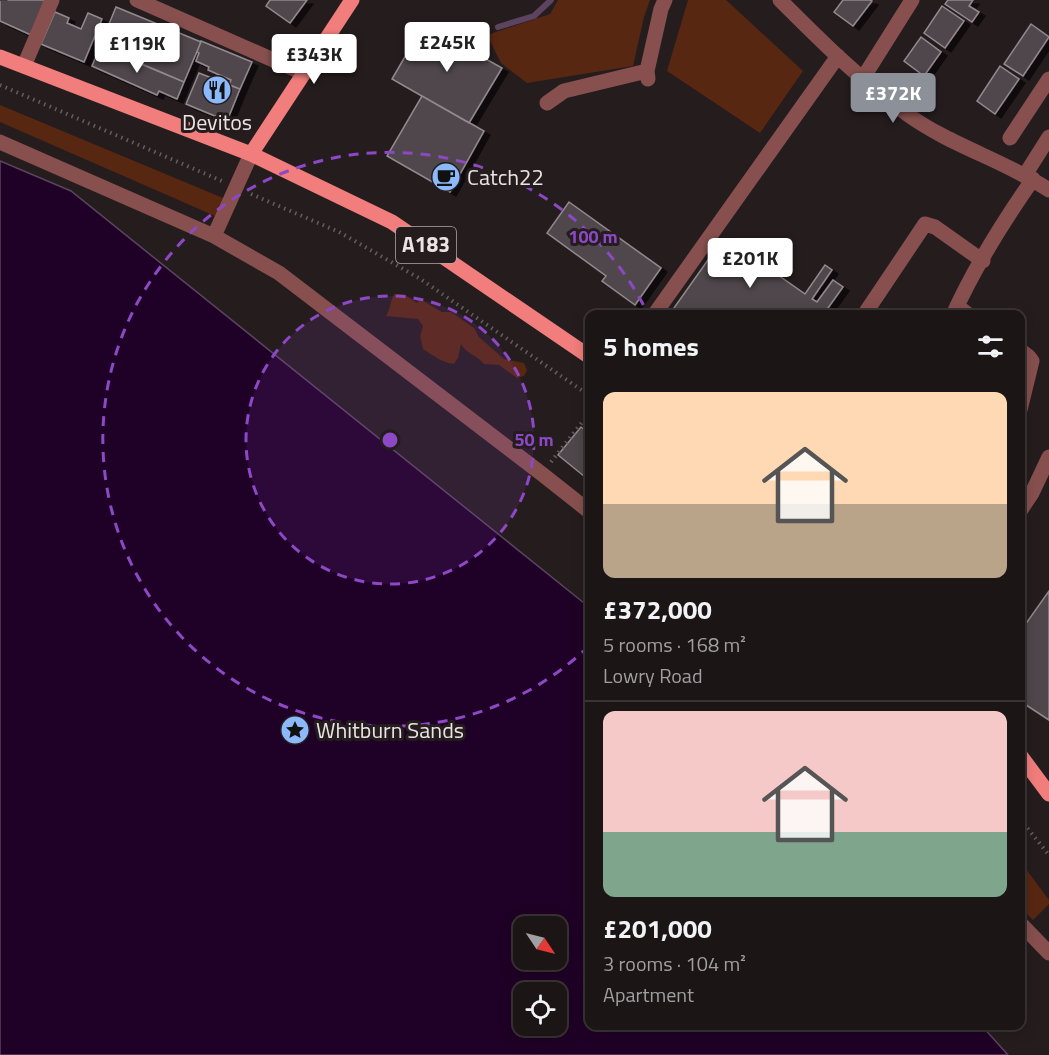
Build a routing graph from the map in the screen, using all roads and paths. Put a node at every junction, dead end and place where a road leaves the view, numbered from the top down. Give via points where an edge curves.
1 (52, 0) edge
2 (137, 0) edge
3 (352, 0) edge
4 (665, 0) edge
5 (780, 0) edge
6 (912, 0) edge
7 (838, 56) junction
8 (0, 57) edge
9 (24, 66) junction
10 (303, 73) junction
11 (863, 78) junction
12 (1049, 79) edge
13 (0, 85) edge
14 (547, 103) dead end
15 (1049, 137) edge
16 (1010, 138) dead end
17 (0, 142) edge
18 (251, 154) junction
19 (1029, 177) junction
20 (237, 188) junction
21 (1049, 190) edge
22 (214, 236) junction
23 (982, 261) junction
24 (658, 310) edge
25 (867, 310) edge
26 (961, 310) edge
27 (585, 354) edge
28 (1025, 354) edge
29 (1025, 390) edge
30 (585, 393) edge
31 (585, 418) edge
32 (1049, 457) edge
33 (542, 474) junction
34 (1025, 504) edge
35 (585, 508) edge
36 (1025, 762) edge
37 (1049, 794) edge
38 (1025, 825) edge
39 (1049, 855) edge
40 (1025, 928) edge
41 (1049, 953) edge

1 - 9 street
2 - 10 street
3 - 10 main road
4 - 14 street via 647,75 564,91
5 - 7 street
6 - 11 street
7 - 11 street
7 - 24 street
8 - 9 main road, A183
9 - 18 main road, A183
10 - 18 main road
11 - 19 street via 945,137
12 - 16 street
13 - 20 path
15 - 19 street
17 - 22 street
18 - 20 street
18 - 27 main road, A183 via 392,222
19 - 21 street
19 - 23 street
20 - 22 street
20 - 30 path via 339,232 419,278
22 - 33 street via 279,273
23 - 25 street via 925,224
23 - 26 street
28 - 29 street via 1032,361
31 - 33 path
32 - 34 street
33 - 35 street
36 - 37 main road
38 - 39 path
40 - 41 street

